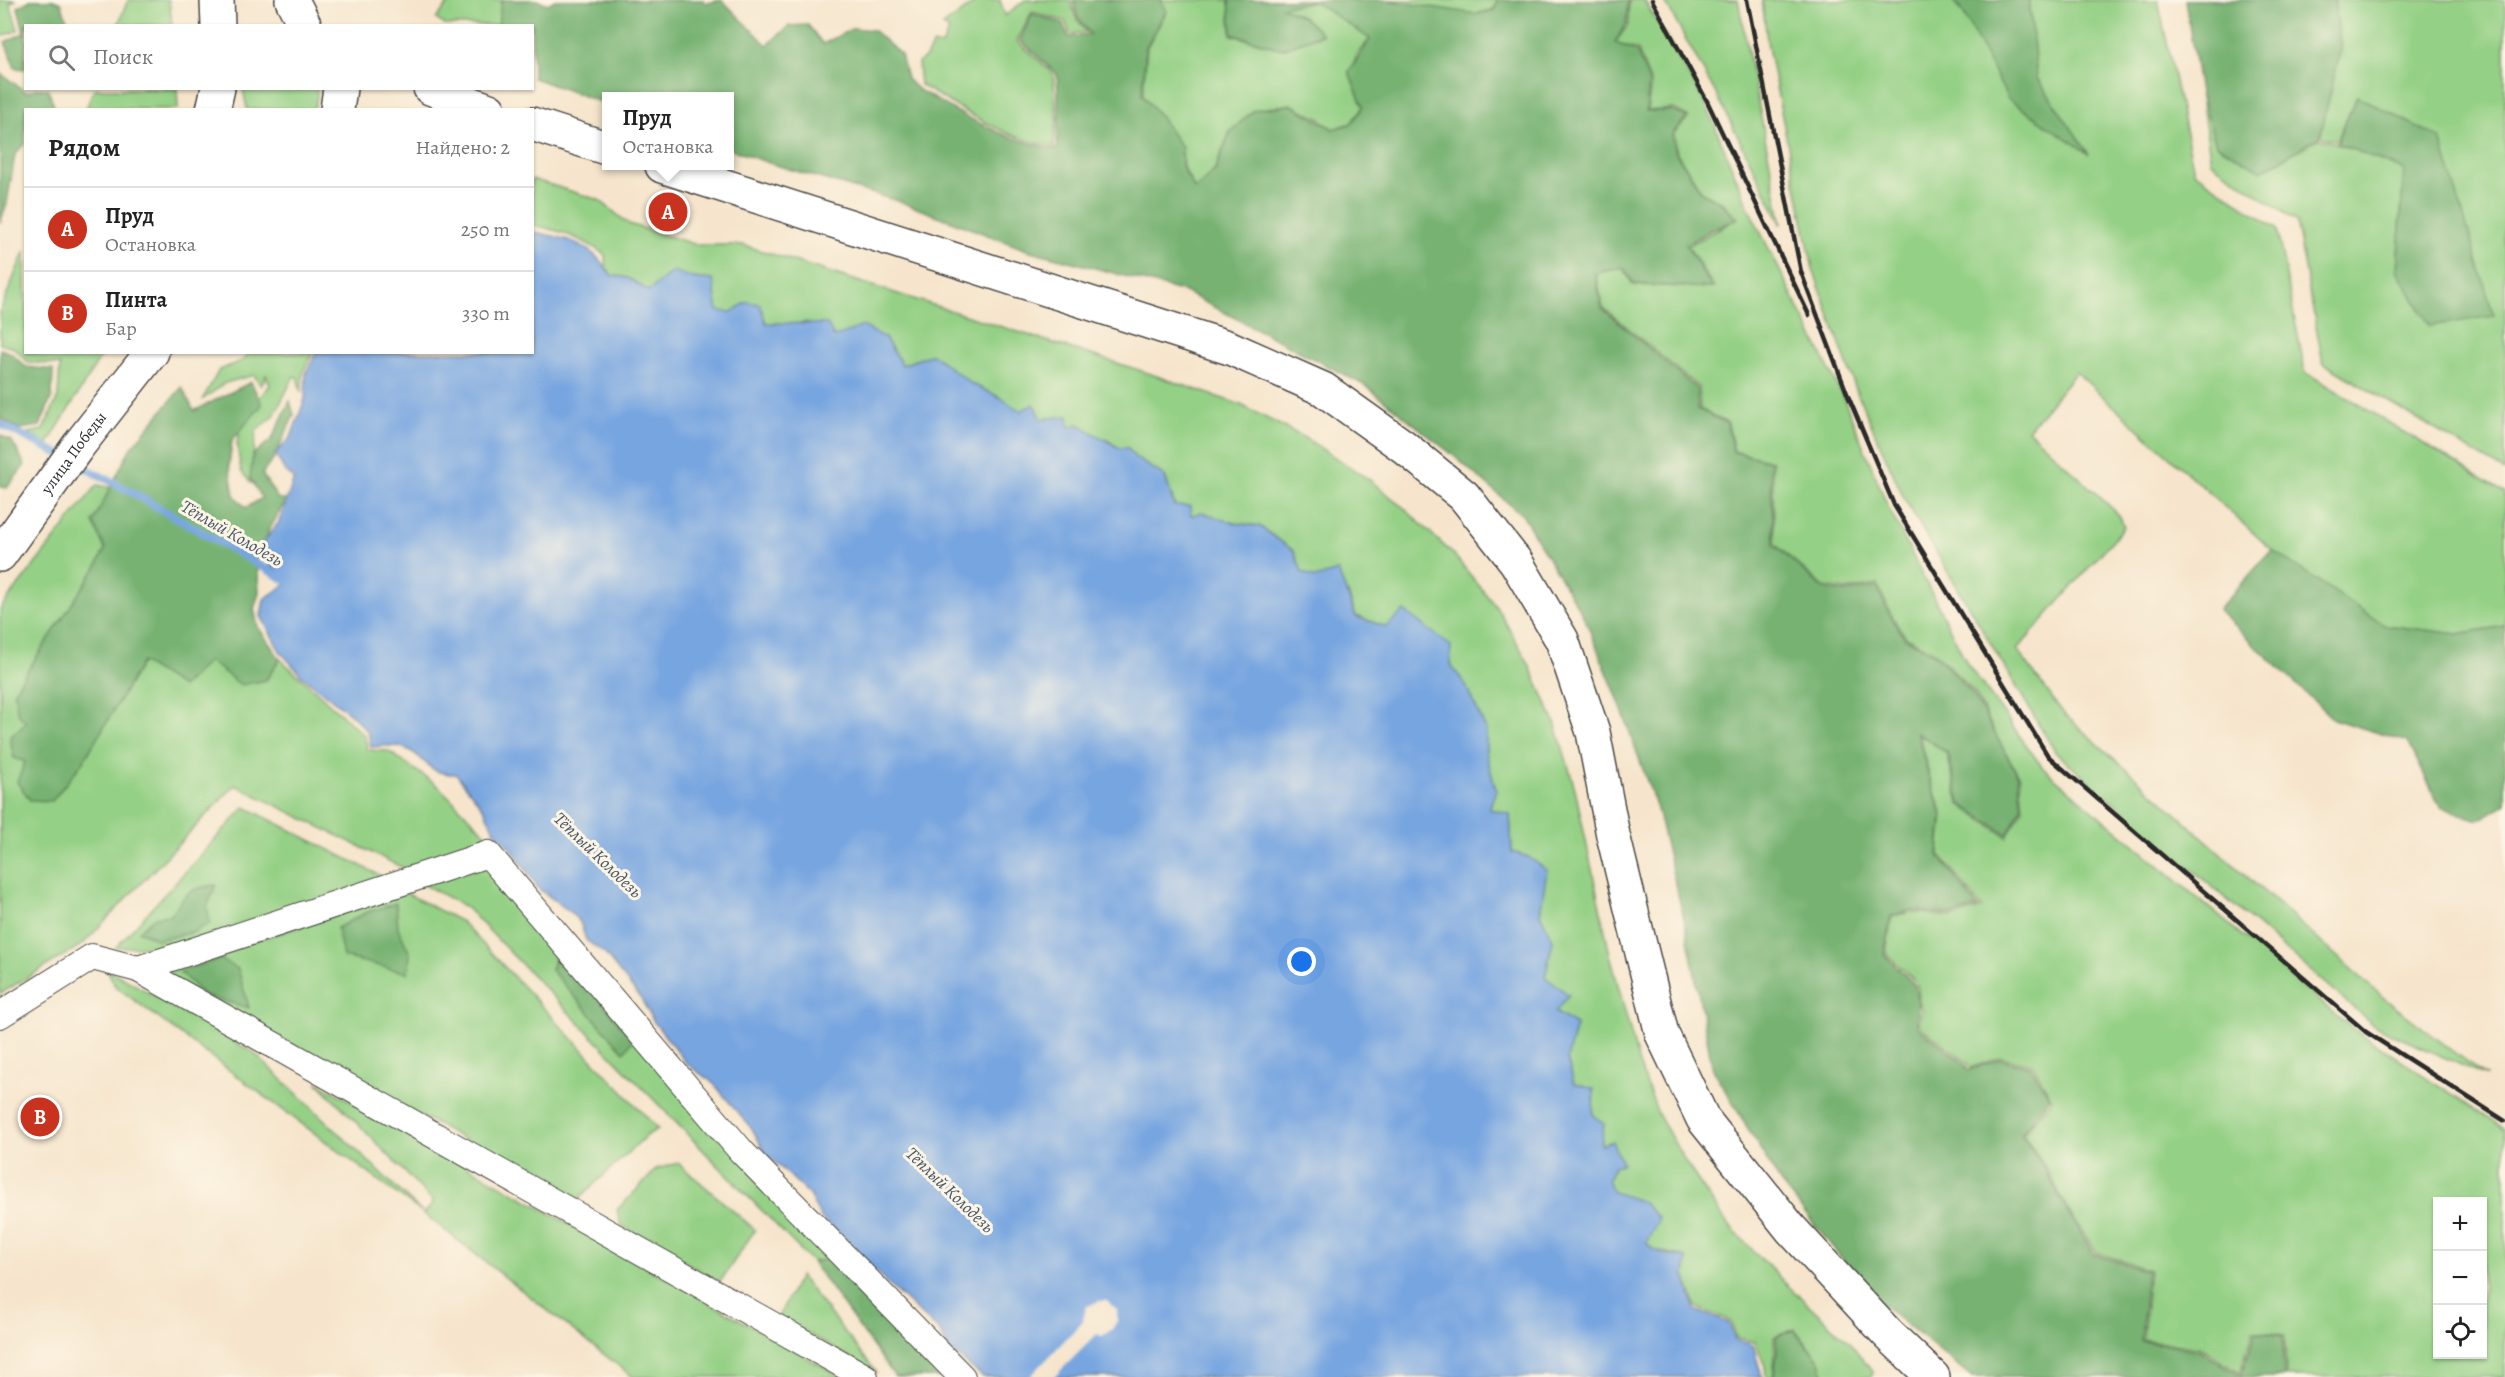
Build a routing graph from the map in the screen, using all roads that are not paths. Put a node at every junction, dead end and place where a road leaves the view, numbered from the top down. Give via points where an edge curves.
1 (217, 0) edge
2 (292, 0) edge
3 (218, 24) edge
4 (304, 24) edge
5 (218, 90) edge
6 (219, 90) edge
7 (340, 90) edge
8 (435, 90) edge
9 (214, 108) edge
10 (222, 108) edge
11 (337, 108) edge
12 (484, 108) edge
13 (534, 125) edge
14 (602, 147) edge
15 (678, 170) edge
16 (129, 354) edge
17 (150, 354) edge
18 (79, 445) junction
19 (0, 555) edge
20 (138, 969) junction
21 (0, 1015) edge
22 (865, 1377) edge
23 (962, 1377) edge
24 (1933, 1377) edge

1 - 3 main road
2 - 4 main road
5 - 9 main road
6 - 10 main road
7 - 11 main road
8 - 12 main road
13 - 14 main road
15 - 24 main road via 1230,348 1323,389 1464,496 1516,562 1562,640 1593,732 1662,1034 1703,1119 1791,1229
16 - 18 main road
17 - 18 main road, улица Победы
18 - 19 main road, улица Победы
20 - 21 street via 92,957
20 - 22 street
20 - 23 street via 488,854 742,1152

